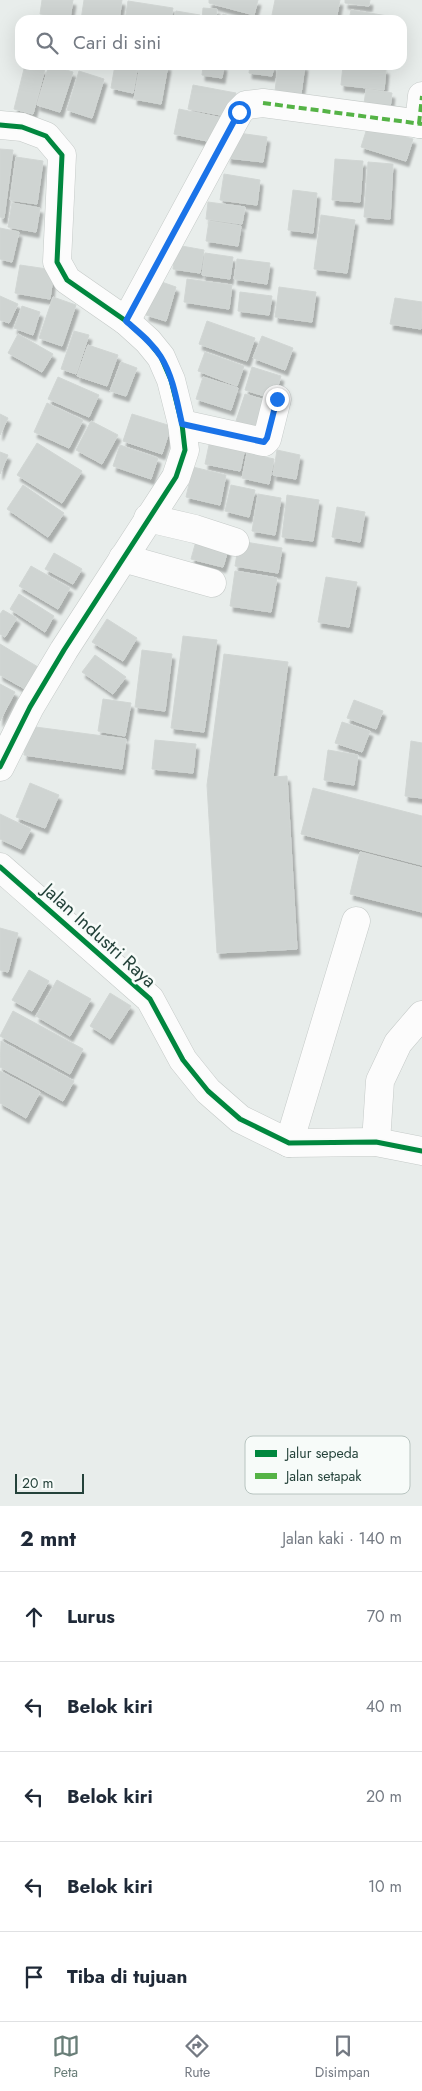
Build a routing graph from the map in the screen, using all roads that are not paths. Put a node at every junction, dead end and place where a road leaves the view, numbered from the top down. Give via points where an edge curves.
1 (422, 96) edge
2 (421, 124) edge
3 (0, 126) edge
4 (126, 321) junction
5 (277, 399) dead end
6 (182, 424) junction
7 (148, 518) junction
8 (235, 542) dead end
9 (123, 558) junction
10 (212, 583) dead end
11 (0, 767) edge
12 (0, 867) edge
13 (356, 921) dead end
14 (422, 1015) edge
15 (376, 1142) junction
16 (289, 1143) junction
17 (422, 1151) edge

1 - 2 street
2 - 4 street via 263,103 246,105 239,112
3 - 4 street via 22,128 46,136 62,155 57,262 67,280
4 - 6 street via 148,340 161,357 171,380
5 - 6 street via 264,442
6 - 7 street via 184,450 176,477
7 - 8 street
7 - 9 street
9 - 10 street
9 - 11 street via 30,707
12 - 16 street, Jalan Industri Raya via 150,999 183,1060 208,1091 240,1119
13 - 16 street
14 - 15 street via 398,1044 380,1081
15 - 16 street, Jalan Industri Raya
15 - 17 street, Jalan Industri Raya

